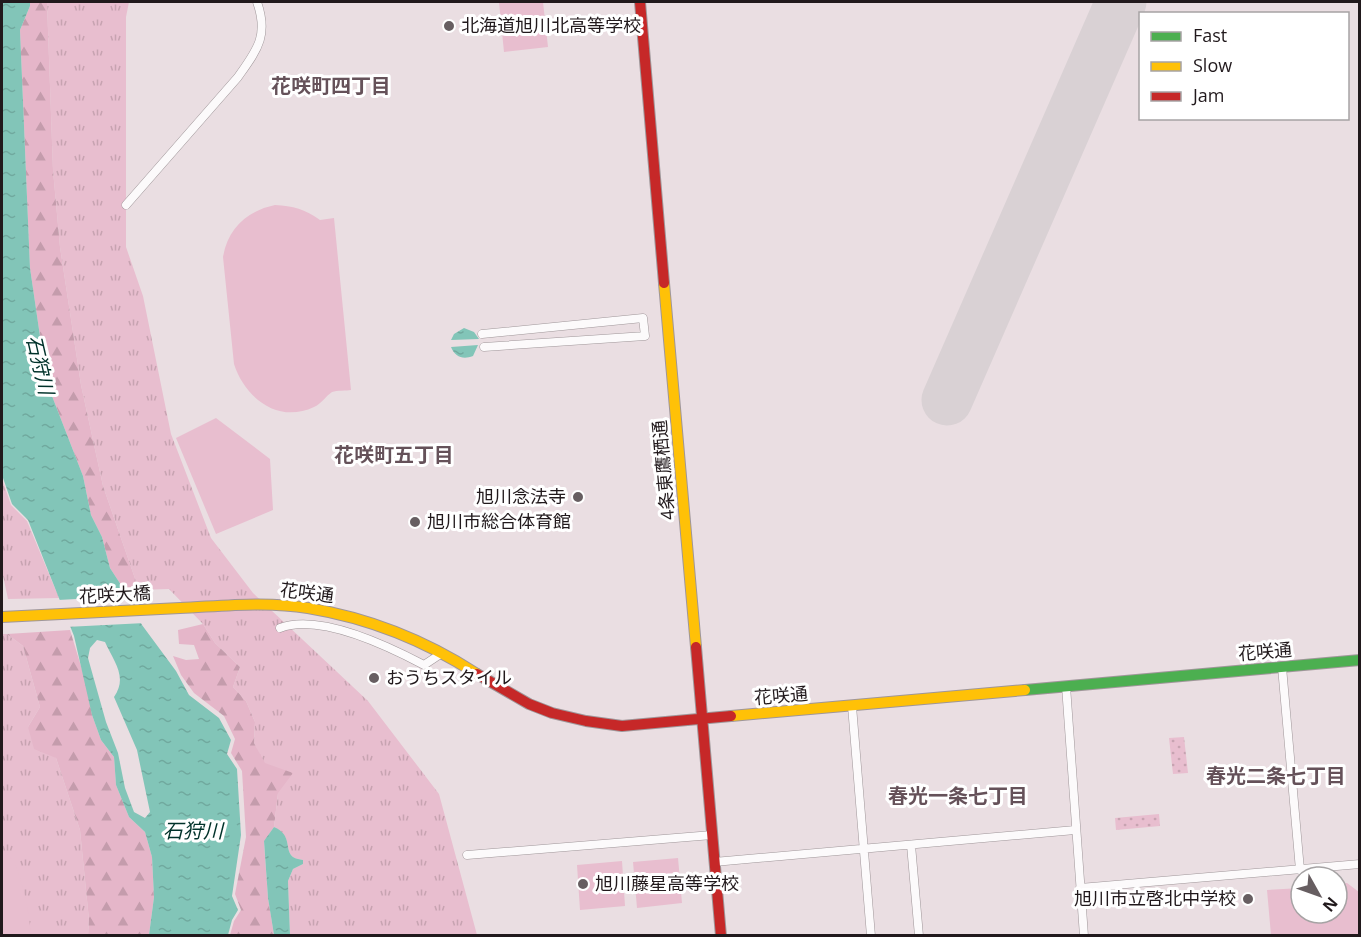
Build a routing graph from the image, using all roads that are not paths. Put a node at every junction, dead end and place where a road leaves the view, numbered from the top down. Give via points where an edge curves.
1 (257, 2) edge
2 (640, 2) edge
3 (126, 205) dead end
4 (482, 334) dead end
5 (484, 347) dead end
6 (230, 605) joint
7 (2, 617) edge
8 (280, 628) dead end
9 (442, 653) junction
10 (1359, 660) edge
11 (1282, 667) junction
12 (1066, 686) junction
13 (852, 706) junction
14 (702, 719) junction
15 (1075, 830) junction
16 (712, 835) junction
17 (911, 845) junction
18 (864, 849) junction
19 (466, 855) dead end
20 (714, 862) junction
21 (1300, 865) edge
22 (1289, 871) edge
23 (1080, 888) junction
24 (721, 936) edge
25 (871, 936) edge
26 (919, 936) edge
27 (1084, 936) edge

1 - 3 street via 262,35 252,57
2 - 14 main road, 4条東鷹栖通
4 - 5 street via 643,318 645,336
6 - 7 main road, 花咲大橋
6 - 9 main road, 花咲通 via 288,604 330,611 402,634
8 - 9 street via 304,624 350,633 389,646 424,665
9 - 14 main road, 花咲通 via 528,703 573,720 622,726
10 - 11 main road, 花咲通
11 - 12 main road, 花咲通
11 - 21 street
12 - 13 main road, 花咲通
12 - 15 street
13 - 14 main road, 花咲通
13 - 18 street
14 - 16 main road, 4条東鷹栖通
15 - 17 street
15 - 23 street
16 - 19 street
16 - 20 main road, 4条東鷹栖通
17 - 18 street
17 - 26 street
18 - 20 street
18 - 25 street
20 - 24 main road, 4条東鷹栖通
22 - 23 street
23 - 27 street

